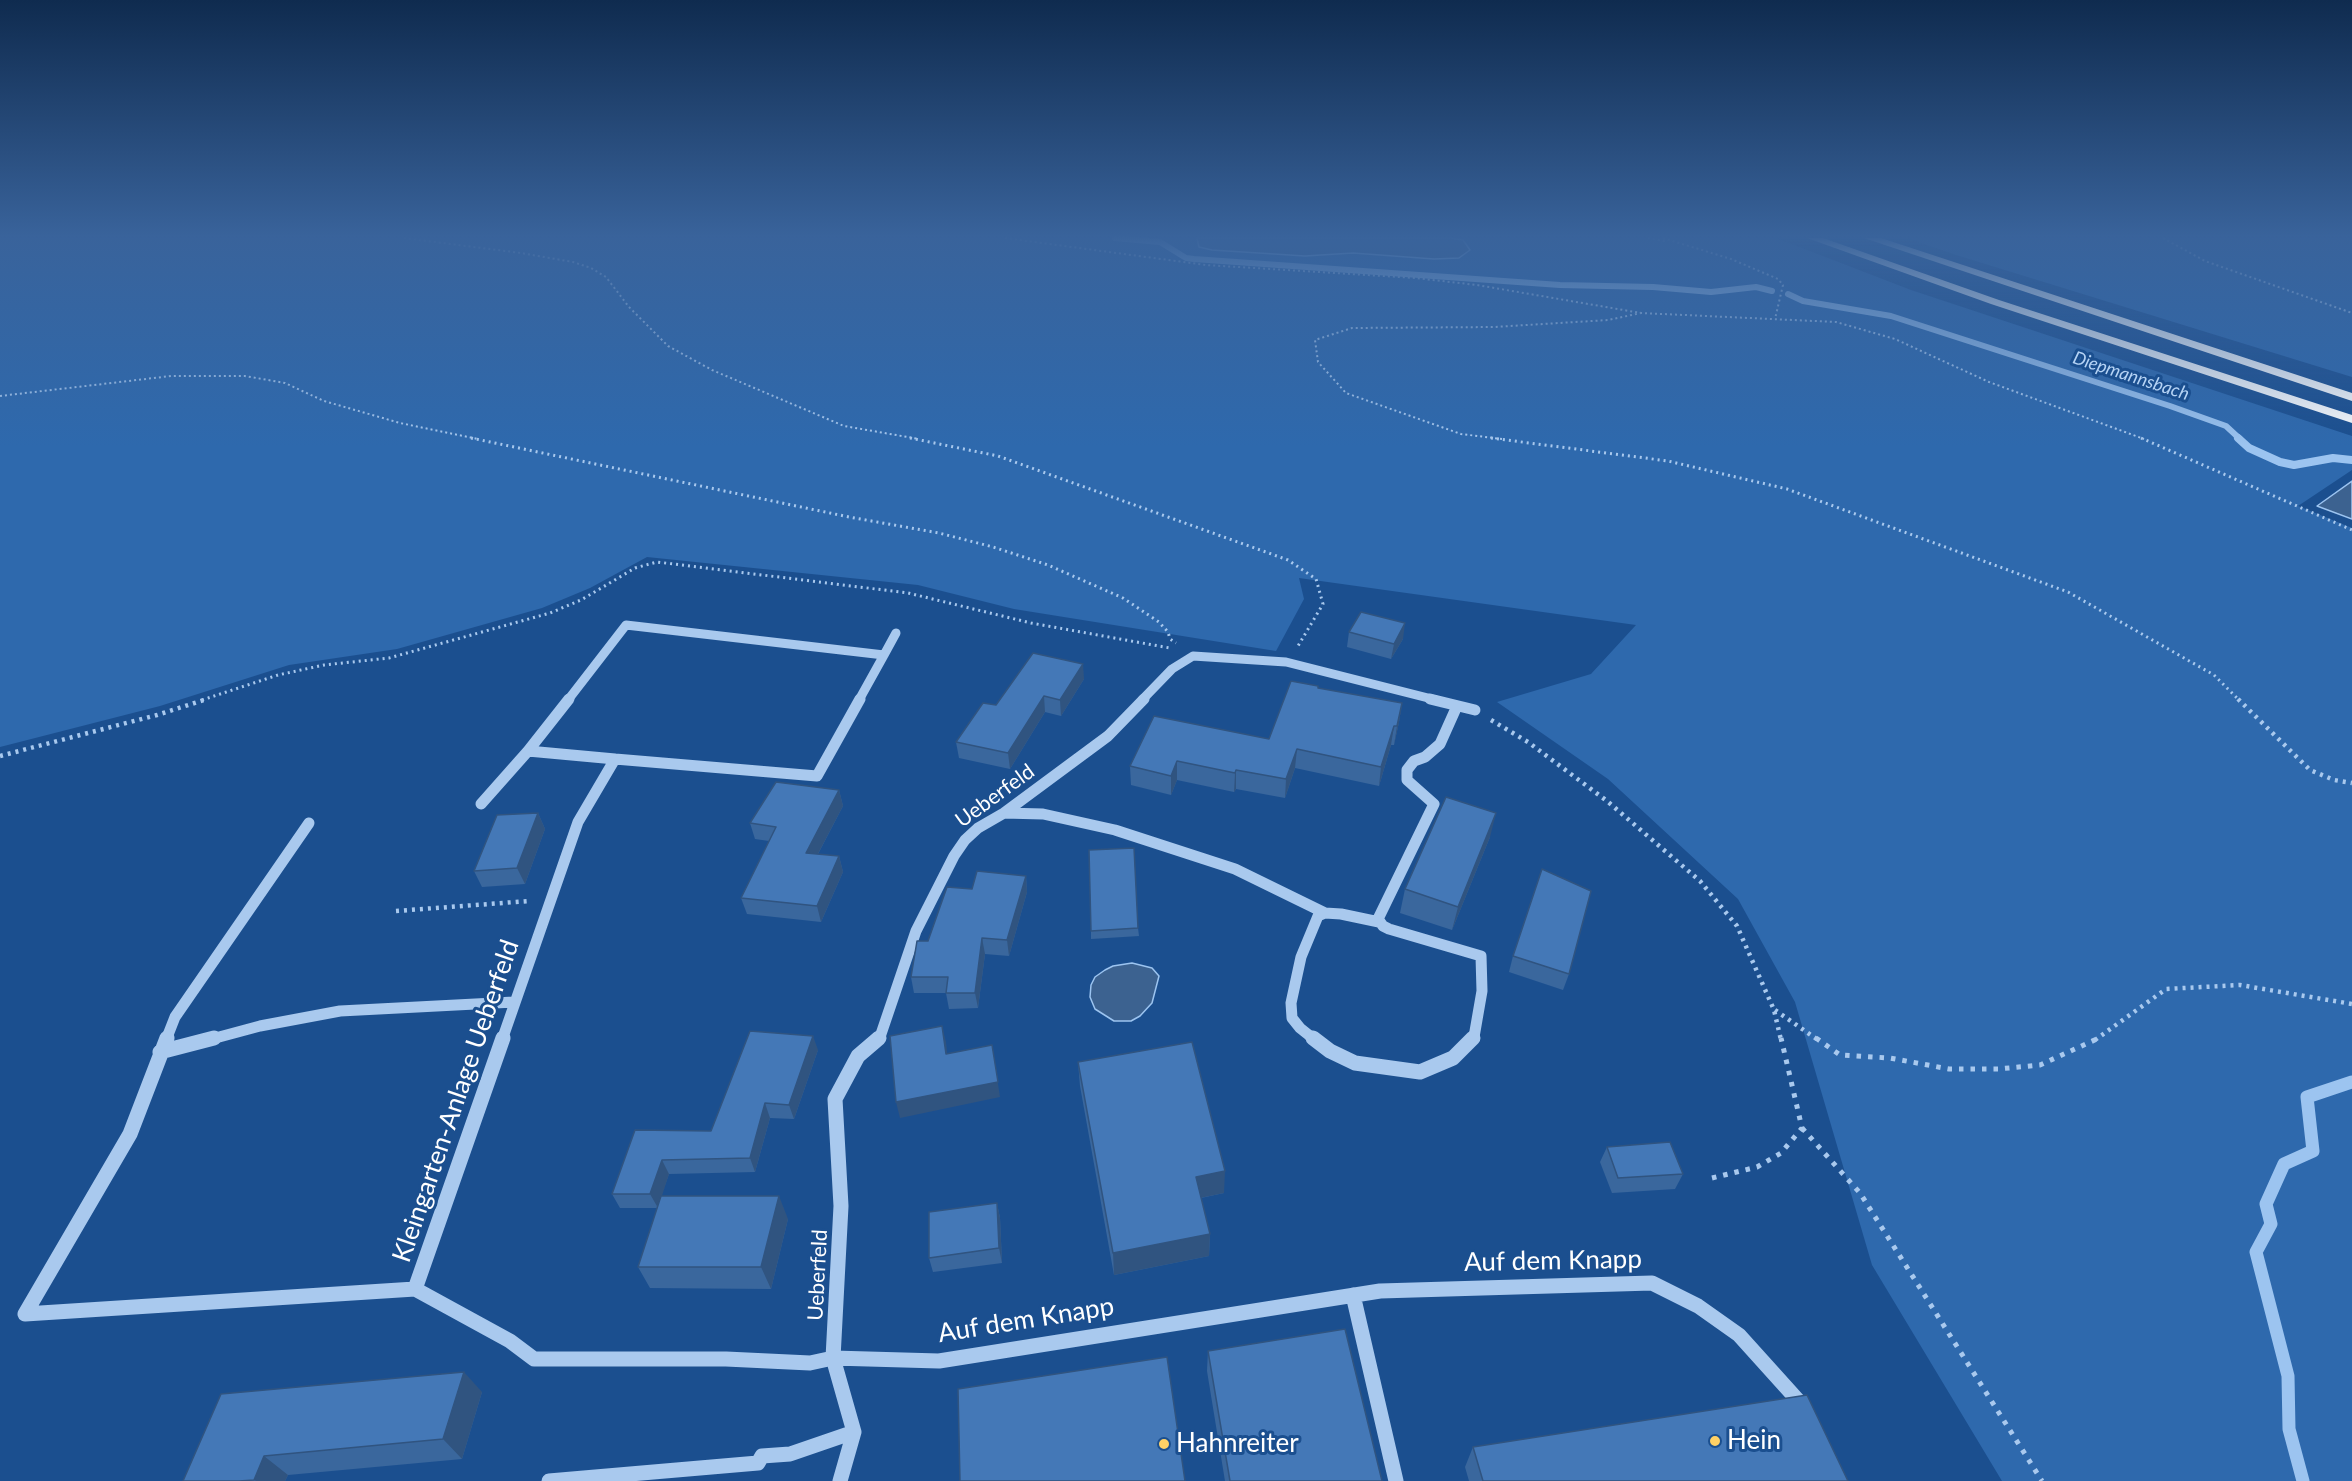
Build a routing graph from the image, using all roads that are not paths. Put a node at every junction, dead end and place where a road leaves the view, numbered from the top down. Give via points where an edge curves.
1 (2011, 307) edge
2 (2079, 307) edge
3 (2352, 397) edge
4 (2352, 419) edge
5 (896, 633) dead end
6 (884, 655) junction
7 (1457, 706) junction
8 (1475, 710) road end
9 (528, 750) junction
10 (615, 759) junction
11 (481, 804) dead end
12 (1004, 813) junction
13 (309, 823) dead end
14 (1326, 913) junction
15 (1379, 922) junction
16 (514, 1002) junction
17 (160, 1052) junction
18 (415, 1289) junction
19 (1353, 1295) junction
20 (833, 1358) junction
21 (1812, 1422) edge
22 (854, 1432) junction
23 (549, 1481) edge
24 (840, 1481) edge
25 (1396, 1481) edge

1 - 4 highway
2 - 3 highway
5 - 6 street
6 - 9 street via 626,625
6 - 10 street via 817,776
7 - 8 street
7 - 12 street, Ueberfeld via 1286,662 1197,656 1172,669 1108,736
7 - 15 street via 1440,744 1407,770 1407,780 1434,804
9 - 10 street
9 - 11 street
10 - 16 street, Kleingarten-Anlage Ueberfeld via 578,822
12 - 14 street via 1043,814 1115,830 1234,869
12 - 20 street, Ueberfeld via 978,828 954,856 916,931 880,1037 858,1056 835,1099 841,1206
13 - 17 street via 175,1017
14 - 15 street
14 - 15 street via 1313,923 1301,957 1291,1003 1292,1018 1330,1051 1355,1063 1420,1072 1453,1058 1474,1037 1482,991 1481,956 1389,929
16 - 17 street via 340,1011 260,1026
16 - 18 street, Kleingarten-Anlage Ueberfeld
17 - 18 street via 130,1134 25,1314
18 - 20 street, Kleingarten-Anlage Ueberfeld via 510,1341 534,1359 810,1363
19 - 20 street, Auf dem Knapp via 939,1360
19 - 21 street, Auf dem Knapp via 1652,1283 1698,1306 1738,1335
19 - 25 street
20 - 22 street
22 - 23 street via 790,1454 762,1456 758,1463
22 - 24 street

